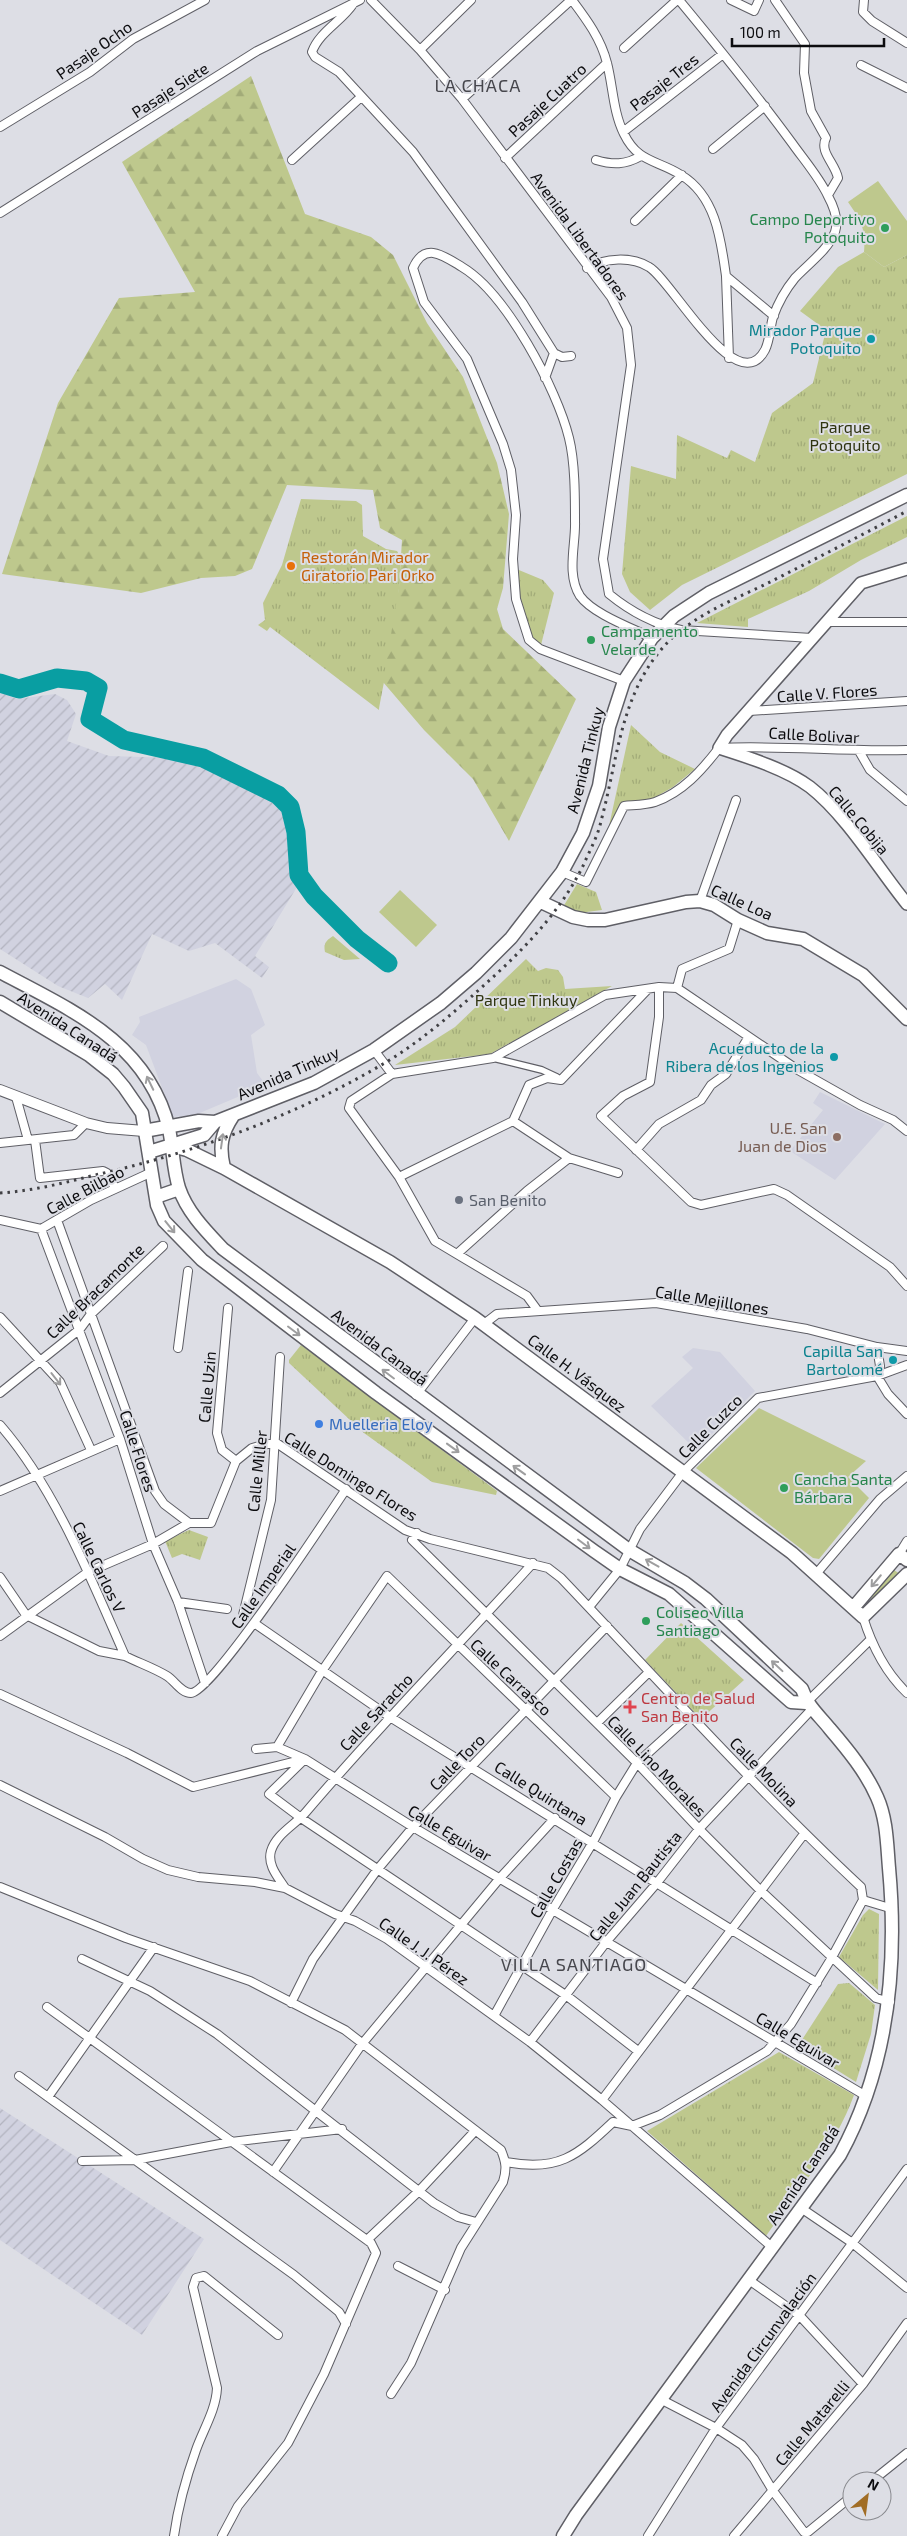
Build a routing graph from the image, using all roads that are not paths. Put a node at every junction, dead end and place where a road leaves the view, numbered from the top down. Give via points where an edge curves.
1 (205, 0) edge
2 (471, 0) edge
3 (572, 0) edge
4 (678, 0) edge
5 (732, 0) edge
6 (760, 0) edge
7 (775, 0) edge
8 (864, 0) edge
9 (374, 1) edge
10 (357, 2) edge
11 (907, 43) edge
12 (624, 48) dead end
13 (420, 50) junction
14 (723, 54) junction
15 (607, 63) junction
16 (861, 65) dead end
17 (907, 88) edge
18 (361, 97) junction
19 (462, 99) junction
20 (765, 106) junction
21 (0, 126) edge
22 (623, 132) junction
23 (713, 149) dead end
24 (641, 156) junction
25 (505, 158) junction
26 (292, 160) dead end
27 (596, 160) dead end
28 (682, 175) junction
29 (828, 195) junction
30 (0, 213) edge
31 (635, 221) dead end
32 (587, 268) junction
33 (726, 276) junction
34 (774, 316) junction
35 (554, 353) junction
36 (571, 356) dead end
37 (729, 358) junction
38 (545, 378) junction
39 (907, 495) edge
40 (907, 569) edge
41 (826, 622) junction
42 (907, 622) edge
43 (663, 626) junction
44 (652, 638) junction
45 (812, 638) junction
46 (624, 680) junction
47 (907, 701) edge
48 (749, 712) junction
49 (719, 748) junction
50 (907, 750) edge
51 (859, 751) junction
52 (736, 800) dead end
53 (907, 801) edge
54 (562, 872) junction
55 (700, 901) junction
56 (541, 902) junction
57 (907, 904) edge
58 (738, 920) junction
59 (0, 972) edge
60 (659, 987) junction
61 (677, 988) junction
62 (648, 989) junction
63 (0, 1002) edge
64 (907, 1019) edge
65 (748, 1038) junction
66 (374, 1050) junction
67 (493, 1058) junction
68 (392, 1074) junction
69 (561, 1080) junction
70 (0, 1090) edge
71 (16, 1097) junction
72 (233, 1116) junction
73 (513, 1121) junction
74 (215, 1122) junction
75 (86, 1123) junction
76 (168, 1128) junction
77 (144, 1131) junction
78 (907, 1131) edge
79 (32, 1140) junction
80 (0, 1143) edge
81 (171, 1146) junction
82 (636, 1150) junction
83 (149, 1152) junction
84 (569, 1158) junction
85 (224, 1168) junction
86 (152, 1172) junction
87 (618, 1173) dead end
88 (399, 1177) junction
89 (115, 1188) junction
90 (179, 1189) junction
91 (156, 1197) junction
92 (0, 1220) edge
93 (58, 1220) junction
94 (41, 1229) junction
95 (162, 1246) dead end
96 (458, 1253) junction
97 (188, 1271) dead end
98 (907, 1286) edge
99 (228, 1308) dead end
100 (538, 1310) junction
101 (91, 1314) junction
102 (0, 1318) edge
103 (480, 1321) junction
104 (80, 1329) junction
105 (877, 1347) junction
106 (178, 1348) dead end
107 (907, 1351) edge
108 (280, 1357) dead end
109 (40, 1361) junction
110 (907, 1365) edge
111 (877, 1376) junction
112 (0, 1393) edge
113 (416, 1394) junction
114 (907, 1414) edge
115 (0, 1425) edge
116 (120, 1439) junction
117 (275, 1442) junction
118 (92, 1450) junction
119 (236, 1461) junction
120 (683, 1472) junction
121 (37, 1474) junction
122 (907, 1476) edge
123 (346, 1490) junction
124 (0, 1491) edge
125 (189, 1523) junction
126 (414, 1537) junction
127 (907, 1541) edge
128 (153, 1544) junction
129 (629, 1550) junction
130 (903, 1557) edge
131 (533, 1563) junction
132 (620, 1569) junction
133 (88, 1572) junction
134 (816, 1574) junction
135 (907, 1574) edge
136 (0, 1577) edge
137 (178, 1602) junction
138 (588, 1607) junction
139 (853, 1608) junction
140 (227, 1609) dead end
141 (26, 1615) junction
142 (243, 1615) dead end
143 (486, 1615) junction
144 (863, 1617) junction
145 (254, 1623) junction
146 (607, 1626) junction
147 (0, 1636) edge
148 (870, 1640) junction
149 (457, 1646) junction
150 (125, 1656) junction
151 (322, 1671) junction
152 (648, 1673) junction
153 (554, 1680) junction
154 (206, 1683) junction
155 (907, 1693) edge
156 (0, 1694) edge
157 (809, 1706) junction
158 (526, 1710) junction
159 (690, 1715) junction
160 (390, 1717) junction
161 (596, 1723) junction
162 (277, 1747) junction
163 (256, 1750) dead end
164 (305, 1759) junction
165 (638, 1763) junction
166 (473, 1767) junction
167 (748, 1774) junction
168 (334, 1779) junction
169 (0, 1786) edge
170 (616, 1797) junction
171 (301, 1818) junction
172 (556, 1818) junction
173 (413, 1827) junction
174 (699, 1829) junction
175 (804, 1834) junction
176 (593, 1842) junction
177 (378, 1870) junction
178 (500, 1878) junction
179 (656, 1884) junction
180 (0, 1887) edge
181 (285, 1888) junction
182 (761, 1891) junction
183 (863, 1900) junction
184 (893, 1908) junction
185 (553, 1909) junction
186 (344, 1917) junction
187 (461, 1925) junction
188 (730, 1931) junction
189 (607, 1941) junction
190 (154, 1947) junction
191 (82, 1959) dead end
192 (831, 1959) junction
193 (522, 1966) junction
194 (424, 1967) junction
195 (130, 1982) junction
196 (817, 1983) junction
197 (686, 1988) junction
198 (567, 1996) junction
199 (890, 2002) junction
200 (291, 2003) junction
201 (47, 2007) dead end
202 (494, 2016) junction
203 (90, 2038) junction
204 (530, 2042) junction
205 (775, 2042) junction
206 (362, 2044) junction
207 (638, 2051) junction
208 (19, 2076) dead end
209 (866, 2096) junction
210 (48, 2097) junction
211 (602, 2100) junction
212 (316, 2110) junction
213 (632, 2126) junction
214 (342, 2129) junction
215 (475, 2130) junction
216 (300, 2134) junction
217 (231, 2142) junction
218 (135, 2160) junction
219 (82, 2161) dead end
220 (506, 2162) junction
221 (907, 2169) edge
222 (274, 2172) junction
223 (419, 2191) junction
224 (801, 2208) junction
225 (476, 2222) junction
226 (367, 2240) junction
227 (851, 2242) junction
228 (773, 2248) junction
229 (398, 2266) dead end
230 (749, 2280) junction
231 (907, 2288) edge
232 (445, 2290) junction
233 (800, 2316) junction
234 (907, 2323) edge
235 (346, 2324) junction
236 (278, 2335) dead end
237 (863, 2384) junction
238 (392, 2394) dead end
239 (662, 2400) junction
240 (716, 2428) junction
241 (907, 2453) edge
242 (884, 2471) edge
243 (773, 2491) junction
244 (842, 2504) edge
245 (174, 2536) edge
246 (222, 2536) edge
247 (563, 2536) edge
248 (648, 2536) edge
249 (734, 2536) edge

1 - 21 street, Pasaje Ocho via 132,39 90,72
2 - 13 street
3 - 15 street via 596,34
3 - 19 street
4 - 12 street
4 - 14 street
5 - 6 street via 754,11
7 - 29 street via 805,44 804,73 811,111 826,138 824,150 834,164 838,178
8 - 11 street via 863,12
9 - 13 street, Avenida Libertadores
10 - 18 street via 315,42 312,52 339,72
10 - 30 street, Pasaje Siete via 257,51
13 - 19 street, Avenida Libertadores
14 - 20 street
14 - 22 street, Pasaje Tres
15 - 22 street
15 - 25 street, Pasaje Cuatro
16 - 17 street
18 - 26 street
18 - 35 street via 413,152 522,302
19 - 25 street, Avenida Libertadores
20 - 23 street
20 - 29 street
22 - 24 street
24 - 27 street via 621,164
24 - 28 street
25 - 32 street, Avenida Libertadores
28 - 31 street
28 - 33 street via 711,210 720,233
29 - 34 street via 836,216 834,232 826,246 795,278 780,299
32 - 37 street via 616,260 649,267 666,282
32 - 43 street, Avenida Libertadores via 611,297 627,328 631,352 603,559 609,594 631,612
33 - 34 street
33 - 37 street
34 - 37 street via 766,348 760,357 751,361
35 - 36 street via 562,357
35 - 38 street
38 - 44 street via 570,439 575,523 572,560 580,596 604,614
38 - 46 street via 527,340 469,271 438,253 425,253 417,259 413,268 424,302 467,359 511,470 516,514 513,559 516,599 528,640 540,650
39 - 43 main road, Avenida Tinkuy via 709,593
40 - 41 main road via 861,583
41 - 42 street
41 - 45 main road
43 - 44 main road, Avenida Tinkuy
43 - 45 street, Avenida Libertadores via 681,630
44 - 46 main road, Avenida Tinkuy
45 - 48 main road
46 - 54 main road, Avenida Tinkuy via 609,727 599,786 583,833
47 - 48 street, Calle V. Flores
48 - 49 main road
49 - 51 street, Calle Bolivar via 777,746
49 - 54 street via 702,770 678,791 654,803 624,806 586,882
49 - 57 main road, Calle Cobija via 778,771 827,801
50 - 51 street, Calle Bolivar
51 - 53 street via 870,770
52 - 55 street
54 - 56 main road, Avenida Tinkuy
55 - 56 main road, Calle Loa via 656,907 605,920 573,917
55 - 58 main road, Calle Loa via 714,905
56 - 66 main road, Avenida Tinkuy via 476,973 412,1025
58 - 61 street via 729,949 682,969
58 - 64 main road, Calle Loa via 767,933 803,939 863,975
76 -> 59 main road, Avenida Canadá via 148,1077 127,1051 89,1021
60 - 61 street
60 - 62 street
60 - 82 street via 660,1017 650,1082 623,1096 601,1116
61 - 65 street
62 - 67 street via 605,995
62 - 69 street
63 - 77 main road, Avenida Canadá via 68,1042 113,1074 136,1101 142,1113
65 - 78 street via 822,1085 893,1120
65 - 82 street via 726,1074 701,1100 659,1124
66 - 68 street
66 - 72 main road, Avenida Tinkuy via 314,1083
67 - 68 street
67 - 69 street via 542,1070
68 - 88 street via 348,1105
69 - 73 street via 547,1078 529,1085
70 - 71 street
71 - 75 street
71 - 79 street
72 - 74 main road, Avenida Tinkuy
85 -> 72 main road via 222,1137
73 - 84 street
73 - 88 street
74 - 76 main road, Avenida Tinkuy via 199,1121
74 - 81 main road, Avenida Tinkuy via 204,1135
75 - 77 street
75 - 79 street via 74,1135
76 - 77 main road, Avenida Tinkuy
76 - 81 main road, Avenida Canadá
77 - 83 main road, Avenida Canadá
79 - 80 street
79 - 89 street via 40,1178 103,1171
81 - 83 main road, Avenida Tinkuy
81 - 85 main road, Calle H. Vásquez
81 - 90 main road, Avenida Canadá
82 - 98 street via 691,1202 701,1204 774,1189 787,1195 890,1267
83 - 86 main road, Avenida Canadá
84 - 87 street
84 - 96 street
85 - 103 main road, Calle H. Vásquez via 390,1262
86 - 89 street, Calle Bilbao
86 - 91 main road, Avenida Canadá
88 - 96 street via 435,1241
89 - 93 street, Calle Bilbao
90 - 91 main road
113 -> 90 main road, Avenida Canadá via 223,1249 198,1222
91 -> 132 main road, Avenida Canadá via 164,1221 202,1260 376,1393
92 - 94 street, Calle Bilbao
93 - 94 street, Calle Bilbao
93 - 101 street
94 - 104 street, Calle Flores
95 - 101 street, Calle Bracamonte
96 - 100 street via 527,1296
97 - 106 street
99 - 119 street, Calle Uzin via 217,1433 222,1450
100 - 103 street, Calle Mejillones via 497,1314
100 - 105 street, Calle Mejillones via 656,1303 807,1329
101 - 104 street, Calle Bracamonte
101 - 125 street via 155,1491 164,1504
102 - 109 street
103 - 113 street, Calle Mejillones
103 - 120 main road, Calle H. Vásquez
104 - 109 street, Calle Bracamonte
104 - 116 street, Calle Flores
105 - 107 street, Calle Mejillones
105 - 111 street via 880,1366
108 - 117 street, Calle Miller
109 - 112 street, Calle Bracamonte
109 -> 118 street via 60,1382
110 - 111 street, Calle Cuzco
111 - 114 street via 888,1394
111 - 120 street, Calle Cuzco via 758,1398
129 -> 113 main road, Avenida Canadá
115 - 121 street, Calle Carlos V
116 - 118 street
116 - 128 street, Calle Flores
117 - 119 street, Calle Domingo Flores via 252,1448
117 - 123 street, Calle Domingo Flores
117 - 142 street, Calle Miller via 271,1500
118 - 121 street
119 - 125 street via 210,1523
120 - 129 street, Calle Cuzco via 640,1528
120 - 134 main road, Calle H. Vásquez
121 - 124 street
121 - 133 street, Calle Carlos V
122 - 134 street via 880,1499
123 - 126 street, Calle Domingo Flores
123 - 145 street, Calle Imperial
125 - 128 street
126 - 131 street, Calle Domingo Flores
126 - 143 street, Calle Lino Morales
127 - 130 street
128 - 133 street
128 - 137 street, Calle Flores
129 - 132 street
157 -> 129 main road, Avenida Canadá via 802,1689 706,1599 673,1575
130 -> 139 main road
131 - 138 street, Calle Domingo Flores via 548,1568 561,1578
131 - 143 street, Calle Saracho
132 - 138 street
132 - 157 main road, Avenida Canadá via 669,1594 791,1702
133 - 141 street
133 - 150 street, Calle Carlos V
134 - 139 main road, Calle H. Vásquez
135 - 144 main road
136 - 141 street
137 - 140 street
137 - 154 street, Calle Flores
138 - 146 street, Calle Molina
139 - 144 main road, Calle H. Vásquez
141 - 147 street
141 - 150 street via 99,1651
143 - 149 street, Calle Saracho
143 - 153 street, Calle Lino Morales
144 - 148 street
145 - 151 street, Calle Quintana
145 - 154 street, Calle Imperial
146 - 152 street, Calle Molina
146 - 153 street, Calle Toro
148 - 155 street via 896,1683
148 - 157 street, Calle Juan Bautista
149 - 151 street, Calle Carrasco via 387,1576
149 - 158 street, Calle Carrasco
149 - 160 street, Calle Saracho
150 - 154 street, Calle Imperial via 167,1676 190,1693
151 - 160 street, Calle Quintana
151 - 162 street
152 - 159 street, Calle Molina
152 - 161 street
153 - 158 street, Calle Toro
153 - 161 street, Calle Lino Morales
156 - 164 street via 193,1787
157 - 167 street, Calle Juan Bautista
157 - 184 main road, Avenida Canadá via 853,1756 878,1799 885,1824
158 - 166 street, Calle Toro
158 - 170 street, Calle Carrasco
159 - 165 street, Calle Costas
159 - 167 street, Calle Molina
160 - 166 street, Calle Quintana
160 - 168 street, Calle Saracho
161 - 165 street, Calle Lino Morales
162 - 163 street
162 - 164 street, Calle Eguivar
164 - 168 street, Calle Eguivar
164 - 171 street via 269,1794
165 - 170 street, Calle Costas
165 - 174 street, Calle Lino Morales
166 - 172 street, Calle Quintana
166 - 173 street, Calle Toro
167 - 174 street, Calle Juan Bautista
167 - 175 street, Calle Molina
168 - 171 street, Calle Saracho
168 - 173 street, Calle Eguivar
169 - 181 street, Calle J. J. Pérez via 168,1870
170 - 176 street, Calle Costas
171 - 177 street
171 - 181 street, Calle Saracho via 280,1836 270,1852 270,1864
172 - 176 street, Calle Quintana
172 - 178 street
173 - 177 street, Calle Toro
173 - 178 street, Calle Eguivar
174 - 179 street, Calle Juan Bautista
174 - 182 street, Calle Lino Morales
175 - 182 street
175 - 183 street, Calle Molina via 861,1887
176 - 179 street, Calle Quintana
176 - 185 street, Calle Costas
177 - 186 street, Calle Toro
177 - 187 street
178 - 185 street, Calle Eguivar
178 - 187 street
179 - 188 street, Calle Quintana
179 - 189 street, Calle Juan Bautista
180 - 190 street
181 - 186 street, Calle J. J. Pérez
182 - 188 street
182 - 192 street, Calle Lino Morales
183 - 184 street
183 - 192 street
184 - 199 main road, Avenida Canadá
185 - 189 street, Calle Eguivar
185 - 193 street, Calle Costas
186 - 194 street, Calle J. J. Pérez via 387,1939
186 - 200 street, Calle Toro via 313,1959
187 - 193 street
187 - 194 street
188 - 196 street, Calle Quintana
188 - 197 street
189 - 197 street, Calle Eguivar
189 - 198 street, Calle Juan Bautista
190 - 195 street
190 - 200 street via 250,1981
191 - 195 street
192 - 196 street
192 - 199 street, Calle Lino Morales via 876,1998
193 - 198 street
193 - 202 street, Calle Costas
194 - 202 street, Calle J. J. Pérez
194 - 206 street
195 - 203 street
195 - 212 street via 217,2034
196 - 205 street via 791,2024
197 - 205 street, Calle Eguivar
197 - 207 street
198 - 204 street, Calle Juan Bautista
198 - 207 street
199 - 209 main road, Avenida Canadá
200 - 206 street via 345,2030
201 - 203 street
202 - 204 street, Calle J. J. Pérez
203 - 210 street
203 - 217 street
204 - 211 street, Calle J. J. Pérez
205 - 209 street, Calle Eguivar
205 - 213 street via 767,2051 660,2115
206 - 212 street
206 - 215 street
207 - 211 street
208 - 210 street
209 - 224 main road, Avenida Canadá via 840,2155
210 - 218 street
211 - 213 street, Calle J. J. Pérez
212 - 214 street
212 - 216 street
213 - 220 street via 614,2122 586,2148 560,2161 529,2166
213 - 228 street, Calle J. J. Pérez
214 - 216 street
214 - 223 street
215 - 220 street via 501,2150
215 - 223 street
216 - 217 street
216 - 222 street
217 - 218 street
217 - 222 street
218 - 219 street
218 - 235 street via 294,2275 339,2312
220 - 225 street via 503,2182
221 - 227 street, Avenida Circunvalación
222 - 226 street
223 - 225 street via 458,2217
223 - 226 street
224 - 227 street
224 - 228 main road, Avenida Canadá
225 - 232 street
226 - 235 street via 376,2253
227 - 231 street
227 - 233 street, Avenida Circunvalación
228 - 230 main road, Avenida Canadá
229 - 232 street
230 - 233 street
230 - 239 main road, Avenida Canadá
232 - 238 street via 411,2363
233 - 237 street
233 - 240 street, Avenida Circunvalación
234 - 237 street, Calle Matarelli
235 - 246 street via 288,2443 238,2506
236 - 245 street via 204,2276 196,2278 193,2287 217,2388 216,2400 178,2508
237 - 243 street, Calle Matarelli
239 - 240 street
239 - 247 main road, Avenida Canadá
240 - 243 street via 742,2445
240 - 248 street, Avenida Circunvalación
241 - 242 street
243 - 244 street via 804,2532
243 - 249 street, Calle Matarelli

